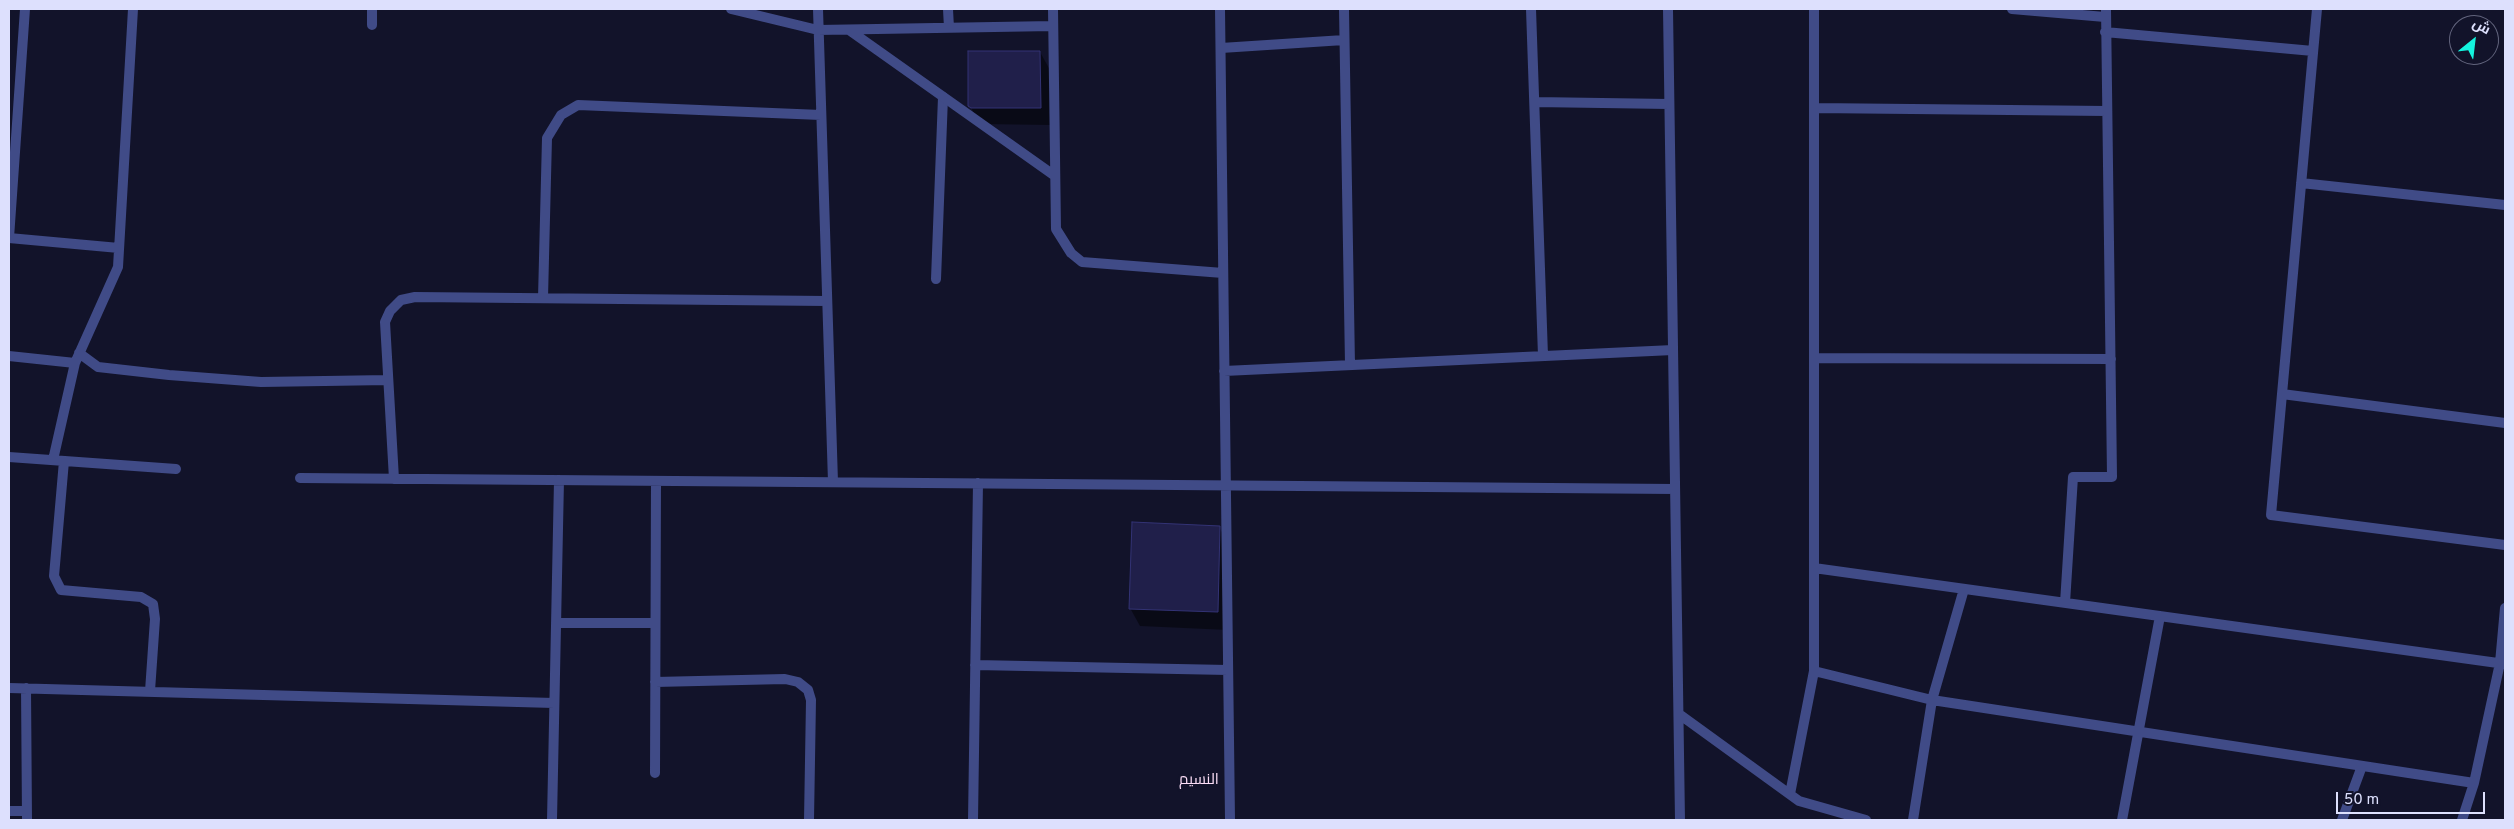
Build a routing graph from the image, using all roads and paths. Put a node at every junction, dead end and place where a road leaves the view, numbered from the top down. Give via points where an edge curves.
1 (25, 9) edge
2 (134, 9) edge
3 (372, 9) edge
4 (731, 9) edge
5 (818, 9) edge
6 (948, 9) edge
7 (1053, 9) edge
8 (1220, 9) edge
9 (1344, 9) edge
10 (1532, 9) edge
11 (1668, 9) edge
12 (1814, 9) edge
13 (2012, 9) edge
14 (2317, 9) edge
15 (2105, 13) edge
16 (372, 25) dead end
17 (1053, 26) junction
18 (949, 28) junction
19 (818, 30) junction
20 (849, 30) junction
21 (2105, 32) junction
22 (1344, 40) junction
23 (1221, 48) junction
24 (2313, 51) junction
25 (14, 87) edge
26 (944, 97) junction
27 (1534, 102) junction
28 (1669, 104) junction
29 (1814, 108) junction
30 (2107, 111) junction
31 (821, 115) junction
32 (1055, 176) junction
33 (2301, 183) junction
34 (2505, 205) edge
35 (9, 238) edge
36 (119, 248) junction
37 (1223, 274) junction
38 (936, 279) dead end
39 (544, 298) junction
40 (827, 301) junction
41 (1673, 350) junction
42 (9, 356) edge
43 (1543, 356) junction
44 (77, 358) junction
45 (1814, 358) junction
46 (2111, 359) junction
47 (1350, 365) junction
48 (1224, 371) junction
49 (388, 380) junction
50 (2282, 394) junction
51 (2505, 423) edge
52 (9, 458) edge
53 (53, 460) junction
54 (64, 461) junction
55 (176, 469) dead end
56 (300, 478) dead end
57 (394, 479) junction
58 (559, 480) junction
59 (656, 481) junction
60 (833, 482) junction
61 (978, 483) junction
62 (1226, 485) junction
63 (1674, 488) junction
64 (2505, 545) edge
65 (1814, 568) junction
66 (1964, 589) junction
67 (2065, 603) junction
68 (2505, 608) edge
69 (2160, 616) junction
70 (556, 623) junction
71 (655, 623) junction
72 (2502, 664) edge
73 (975, 665) junction
74 (1228, 670) junction
75 (1814, 670) junction
76 (655, 682) junction
77 (9, 688) edge
78 (26, 688) junction
79 (150, 691) junction
80 (1932, 700) junction
81 (554, 703) junction
82 (1678, 714) junction
83 (2139, 732) junction
84 (2362, 766) junction
85 (655, 773) dead end
86 (2474, 783) junction
87 (1790, 794) junction
88 (9, 811) edge
89 (27, 816) edge
90 (552, 820) edge
91 (809, 820) edge
92 (974, 820) edge
93 (1230, 820) edge
94 (1680, 820) edge
95 (1866, 820) edge
96 (1913, 820) edge
97 (2122, 820) edge
98 (2342, 820) edge
99 (2462, 820) edge

1 - 25 street
2 - 36 street
3 - 16 street
4 - 19 street
5 - 19 street
6 - 18 street
7 - 17 street
8 - 23 street
9 - 22 street
10 - 27 street
11 - 28 street
12 - 29 street
13 - 15 street
14 - 24 street
15 - 21 street
17 - 18 street
17 - 32 street
18 - 20 street
19 - 20 street
19 - 31 street
20 - 26 street
21 - 24 street
21 - 30 street
22 - 23 street
22 - 47 street
23 - 37 street
24 - 33 street
25 - 35 street
26 - 32 street
26 - 38 street
27 - 28 street
27 - 43 street
28 - 41 street
29 - 30 street
29 - 45 street
30 - 46 street
31 - 39 street via 578,105 561,115 547,138
31 - 40 street
32 - 37 street via 1056,228 1071,253 1082,262
33 - 34 street
33 - 50 street
35 - 36 street
36 - 44 street via 118,267
37 - 48 street
39 - 40 street
39 - 49 street via 416,297 401,300 385,322
40 - 60 street
41 - 43 street
41 - 63 street
42 - 44 street
43 - 47 street
44 - 49 street via 98,367 169,376 261,382
44 - 53 street
45 - 46 street
45 - 65 street
46 - 67 street via 2112,477 2073,477
47 - 48 street
48 - 62 street
49 - 57 street
50 - 51 street
50 - 64 street via 2270,515
52 - 53 street
53 - 54 street
54 - 55 street
54 - 79 street via 54,576 61,590 141,597 153,604 155,619
56 - 57 street
57 - 58 street
58 - 59 street
58 - 70 street
59 - 60 street
59 - 71 street
60 - 61 street
61 - 62 street
61 - 73 street
62 - 63 street
62 - 74 street
63 - 82 street
65 - 66 street
65 - 75 street
66 - 67 street
66 - 80 street
67 - 69 street
68 - 72 street
69 - 72 street
69 - 83 street
70 - 71 street
70 - 81 street
71 - 76 street
72 - 86 street
73 - 74 street
73 - 92 street
74 - 93 street
75 - 80 street
75 - 87 street
76 - 85 street
76 - 91 street via 785,678 808,690 812,700
77 - 78 street
78 - 79 street
78 - 89 street
79 - 81 street
80 - 83 street
80 - 96 street
81 - 90 street
82 - 87 street
82 - 94 street
83 - 84 street
83 - 97 street
84 - 86 street
84 - 98 street
86 - 99 street
87 - 95 street via 1799,801
88 - 89 street

